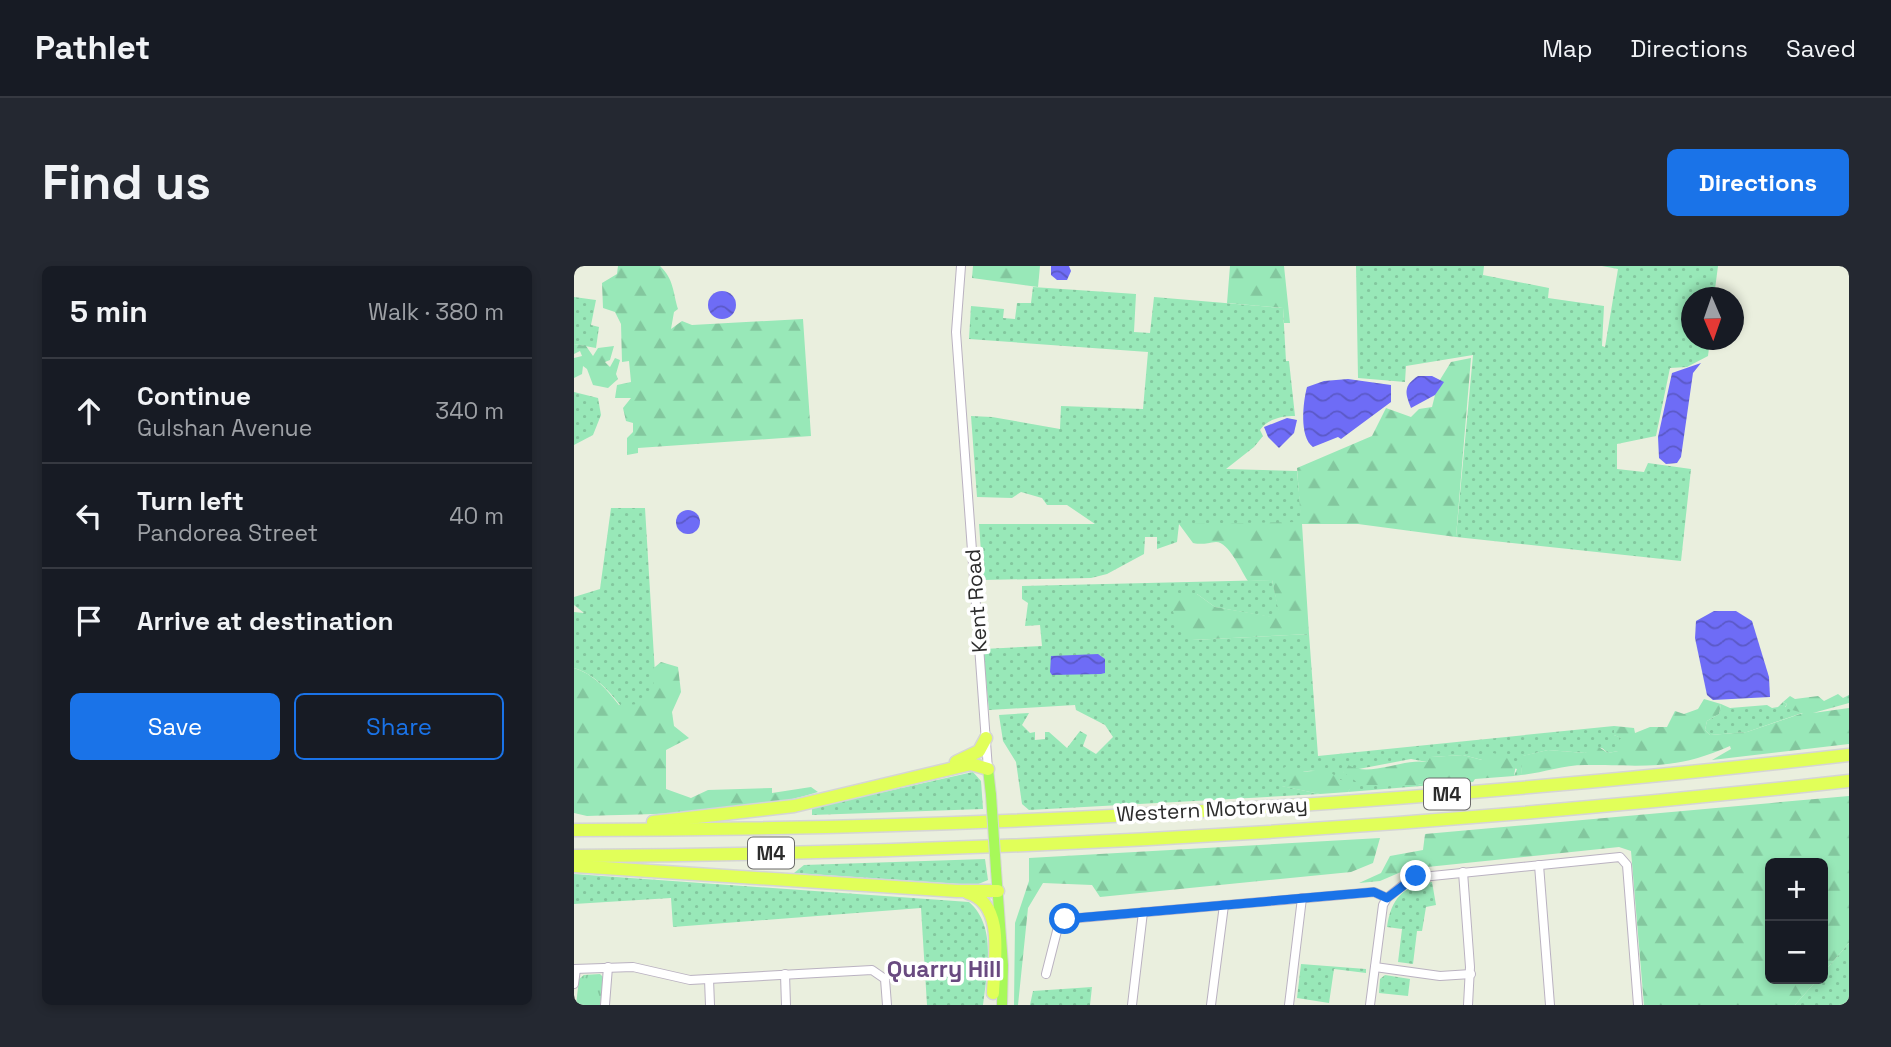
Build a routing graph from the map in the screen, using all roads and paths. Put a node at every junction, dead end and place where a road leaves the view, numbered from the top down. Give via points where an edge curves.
1 (961, 266) edge
2 (986, 738) junction
3 (1849, 755) edge
4 (940, 769) junction
5 (988, 769) junction
6 (1849, 782) edge
7 (574, 830) edge
8 (593, 830) junction
9 (574, 856) edge
10 (1539, 865) junction
11 (574, 866) edge
12 (1463, 872) junction
13 (957, 891) junction
14 (998, 891) junction
15 (1303, 898) junction
16 (1387, 898) junction
17 (1224, 905) junction
18 (1143, 912) junction
19 (1001, 936) junction
20 (608, 967) junction
21 (1375, 967) junction
22 (575, 969) edge
23 (785, 974) junction
24 (1046, 974) dead end
25 (1471, 974) junction
26 (709, 979) junction
27 (574, 984) edge
28 (992, 999) edge
29 (604, 1005) edge
30 (710, 1005) edge
31 (786, 1005) edge
32 (887, 1005) edge
33 (1002, 1005) edge
34 (1132, 1005) edge
35 (1211, 1005) edge
36 (1289, 1005) edge
37 (1370, 1005) edge
38 (1468, 1005) edge
39 (1550, 1005) edge
40 (1638, 1005) edge

1 - 2 street, Kent Road via 956,332
2 - 4 highway via 979,751
2 - 5 street, Kent Road
3 - 8 highway, Western Motorway / M4 via 1569,784 1213,810 943,823
4 - 5 highway via 976,764
4 - 8 highway via 794,807
5 - 14 main road, Kent Road, bridge
6 - 9 highway, Western Motorway / M4 via 1558,811 1253,834 941,849
7 - 8 highway, Western Motorway / M4
10 - 12 street
10 - 39 street
10 - 40 street via 1624,858
11 - 13 highway
12 - 16 street via 1416,876
12 - 25 street
13 - 14 highway
13 - 28 highway via 979,898 990,912 995,932
14 - 19 main road, Kent Road
15 - 16 street via 1374,892
15 - 17 street
15 - 36 street
16 - 21 street
17 - 18 street
17 - 35 street
18 - 24 street via 1065,919 1058,927
18 - 34 street
19 - 28 main road, Kent Road
19 - 33 main road, Kent Road
20 - 22 street
20 - 26 street via 633,967 677,979
20 - 29 street
21 - 25 street
21 - 37 street
22 - 27 street
23 - 26 street
23 - 31 street
23 - 32 street via 875,971 885,979
25 - 38 street
26 - 30 street

